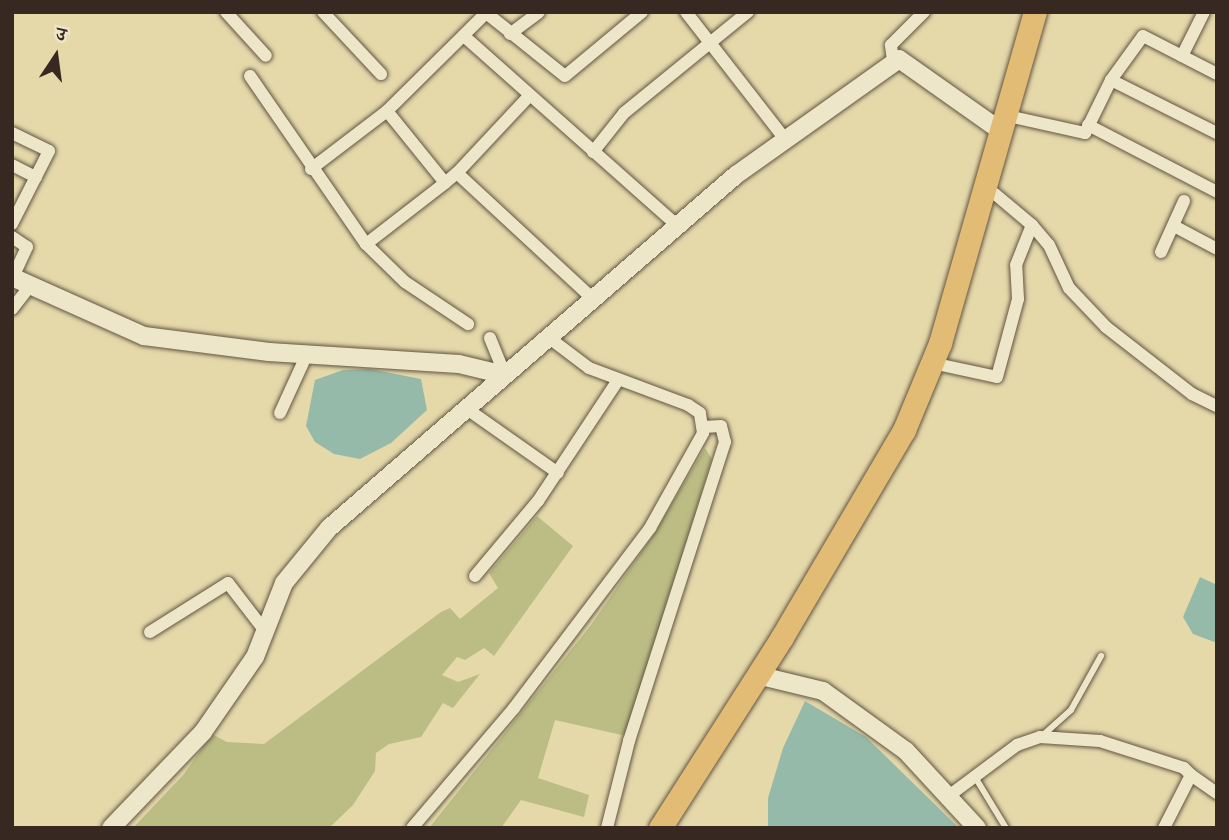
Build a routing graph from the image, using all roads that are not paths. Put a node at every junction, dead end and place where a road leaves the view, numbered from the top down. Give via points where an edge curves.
1 (226, 12) edge
2 (323, 12) edge
3 (539, 12) edge
4 (642, 12) edge
5 (686, 12) edge
6 (748, 12) edge
7 (924, 12) edge
8 (1035, 12) edge
9 (1046, 12) edge
10 (1204, 12) edge
11 (486, 13) edge
12 (510, 34) junction
13 (464, 37) junction
14 (710, 41) junction
15 (265, 56) dead end
16 (1182, 56) junction
17 (892, 60) junction
18 (381, 74) dead end
19 (1217, 74) edge
20 (250, 76) dead end
21 (1111, 80) junction
22 (528, 96) junction
23 (387, 111) junction
24 (1009, 125) junction
25 (1088, 125) junction
26 (12, 133) edge
27 (1217, 133) edge
28 (785, 139) junction
29 (593, 152) junction
30 (12, 165) edge
31 (311, 169) junction
32 (457, 173) junction
33 (36, 177) junction
34 (445, 183) junction
35 (1217, 192) edge
36 (995, 194) junction
37 (1184, 201) dead end
38 (13, 222) edge
39 (677, 225) junction
40 (1032, 225) junction
41 (1174, 226) junction
42 (12, 237) edge
43 (366, 244) junction
44 (1217, 249) edge
45 (1161, 253) dead end
46 (13, 277) edge
47 (32, 285) junction
48 (592, 298) junction
49 (12, 309) edge
50 (468, 324) dead end
51 (548, 337) junction
52 (490, 338) dead end
53 (307, 354) junction
54 (938, 364) junction
55 (505, 375) junction
56 (618, 380) junction
57 (1217, 406) edge
58 (467, 409) junction
59 (279, 414) dead end
60 (703, 427) junction
61 (558, 473) junction
62 (474, 576) dead end
63 (265, 631) junction
64 (150, 632) dead end
65 (1101, 656) dead end
66 (762, 677) junction
67 (1040, 737) junction
68 (1191, 775) junction
69 (975, 777) junction
70 (1217, 793) edge
71 (950, 794) junction
72 (111, 828) edge
73 (412, 828) edge
74 (607, 828) edge
75 (660, 828) edge
76 (674, 828) edge
77 (977, 828) edge
78 (1006, 828) edge
79 (1164, 828) edge

1 - 15 street
2 - 18 street
3 - 12 street
4 - 12 street via 565,76
5 - 14 street
6 - 14 street
7 - 17 street via 891,45
8 - 24 highway
9 - 24 highway
10 - 16 street
11 - 12 street
11 - 13 street
13 - 22 street
13 - 23 street
14 - 28 street
14 - 29 street via 624,113
16 - 19 street
16 - 21 street via 1143,36
17 - 24 street via 903,60
17 - 28 street
20 - 31 street
21 - 25 street
21 - 27 street
22 - 29 street
22 - 32 street
23 - 31 street
23 - 34 street
24 - 25 street via 1085,133
24 - 36 highway
24 - 54 highway
25 - 35 street
26 - 33 street via 49,151
28 - 39 street
29 - 39 street
30 - 33 street
31 - 43 street
32 - 34 street
32 - 48 street
33 - 38 street
34 - 43 street
36 - 40 street
36 - 54 highway
37 - 41 street
39 - 48 street
40 - 54 street via 1016,265 1018,299 997,377
40 - 57 street via 1049,245 1069,288 1106,327 1192,394
41 - 44 street
41 - 45 street
42 - 46 street via 27,247
43 - 50 street via 405,282
46 - 47 street
47 - 49 street
47 - 53 street via 144,336
48 - 51 street
51 - 55 street
51 - 56 street via 589,368
52 - 55 street
53 - 55 street via 459,364
53 - 59 street
54 - 66 highway
55 - 58 street
56 - 60 street via 688,405 700,413
56 - 61 street
58 - 61 street
58 - 63 street via 329,528 284,583
60 - 73 street via 650,528 514,708
60 - 74 street via 722,426 725,442 629,741
61 - 62 street
63 - 64 street via 228,583
63 - 72 street via 247,670 203,733
65 - 67 lane via 1071,710
66 - 71 street via 823,691 906,751
66 - 75 highway
66 - 76 highway
67 - 68 street via 1100,741 1184,768
67 - 69 street via 1017,745
68 - 70 street
68 - 79 street
69 - 71 street
69 - 78 lane
71 - 77 street

